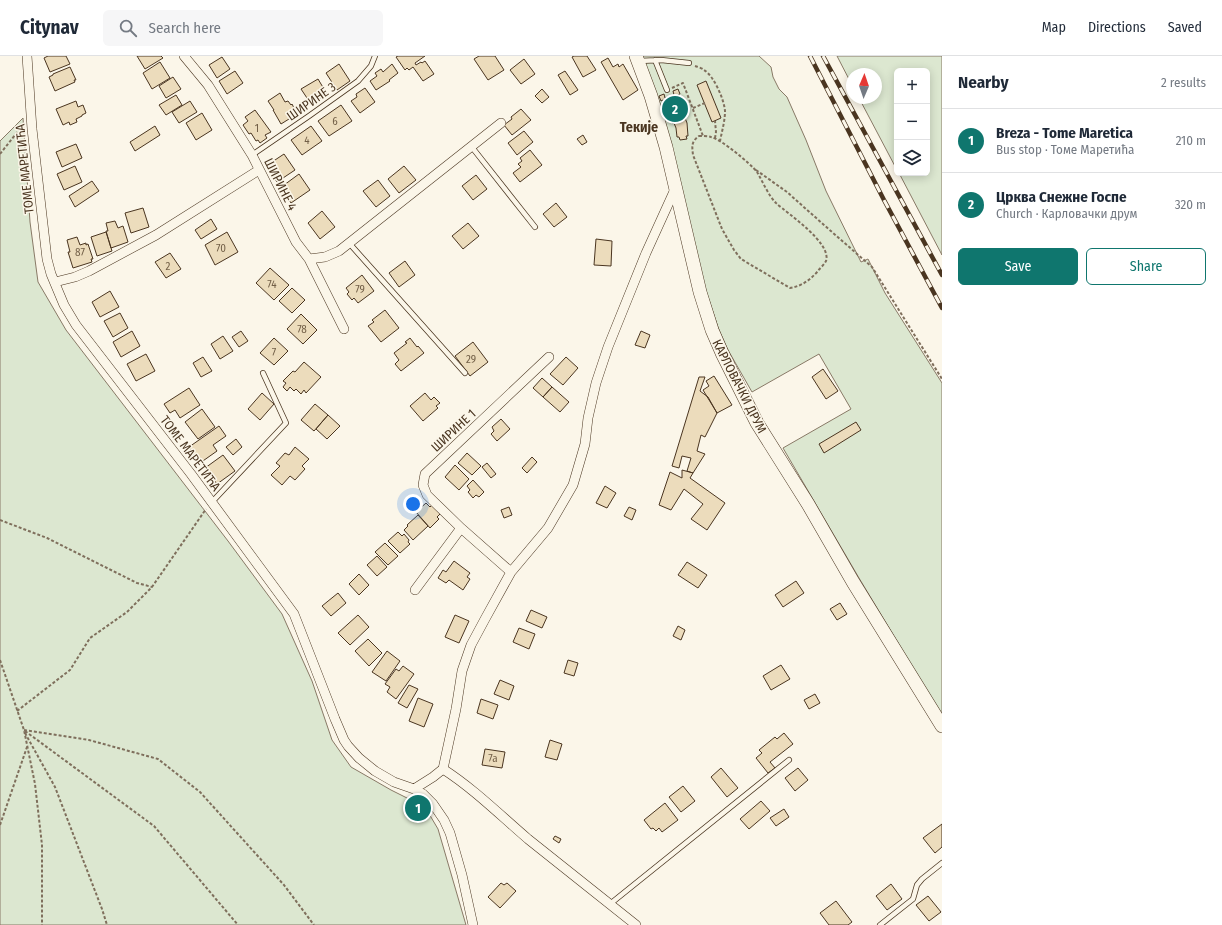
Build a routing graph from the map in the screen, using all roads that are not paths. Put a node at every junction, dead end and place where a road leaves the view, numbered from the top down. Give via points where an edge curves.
1 (27, 56) edge
2 (184, 56) edge
3 (375, 56) edge
4 (637, 58) edge
5 (655, 60) junction
6 (689, 63) road end
7 (667, 90) road end
8 (501, 123) dead end
9 (471, 146) junction
10 (252, 155) junction
11 (259, 170) junction
12 (676, 187) junction
13 (535, 227) dead end
14 (349, 243) junction
15 (309, 259) junction
16 (55, 282) junction
17 (344, 329) dead end
18 (550, 357) dead end
19 (263, 373) dead end
20 (465, 373) dead end
21 (212, 502) junction
22 (461, 528) junction
23 (511, 572) junction
24 (415, 590) dead end
25 (942, 726) edge
26 (789, 760) dead end
27 (443, 769) junction
28 (414, 789) junction
29 (942, 863) edge
30 (610, 904) junction
31 (473, 925) edge
32 (636, 925) edge
33 (880, 925) edge

1 - 16 street, ТОМЕ МАРЕТИЋА via 32,129 45,243 47,259
2 - 10 street, ШИРИНЕ 4 via 211,90
3 - 10 lane, ШИРИНЕ 3 via 371,66 358,81
4 - 5 lane
4 - 12 main road, КАРЛОВАЧКИ ДРУМ via 651,96
5 - 6 lane
5 - 7 lane
8 - 9 street
9 - 13 lane
9 - 14 street
10 - 11 street, ШИРИНЕ 4
11 - 15 street, ШИРИНЕ 4 via 296,242
11 - 16 street via 156,235 75,277
12 - 23 street via 608,347 596,383 585,444 573,485 548,528
12 - 25 main road, КАРЛОВАЧКИ ДРУМ via 700,292 712,330 757,423
14 - 15 street via 325,257
14 - 20 lane
15 - 17 street, ШИРИНЕ 4
16 - 21 street, ТОМЕ МАРЕТИЋА via 64,305 76,325
18 - 22 street, ШИРИНЕ 1 via 425,474 423,485 427,495
19 - 21 lane via 286,423
21 - 28 street, ТОМЕ МАРЕТИЋА via 294,614 348,746 375,771
22 - 23 street, ШИРИНЕ 1
22 - 24 street
23 - 27 street via 471,645 462,671
26 - 30 lane
27 - 28 street
27 - 30 street via 463,782
28 - 31 street, ТОМЕ МАРЕТИЋА via 433,804 450,833
29 - 33 lane via 917,885 913,899
30 - 32 street

